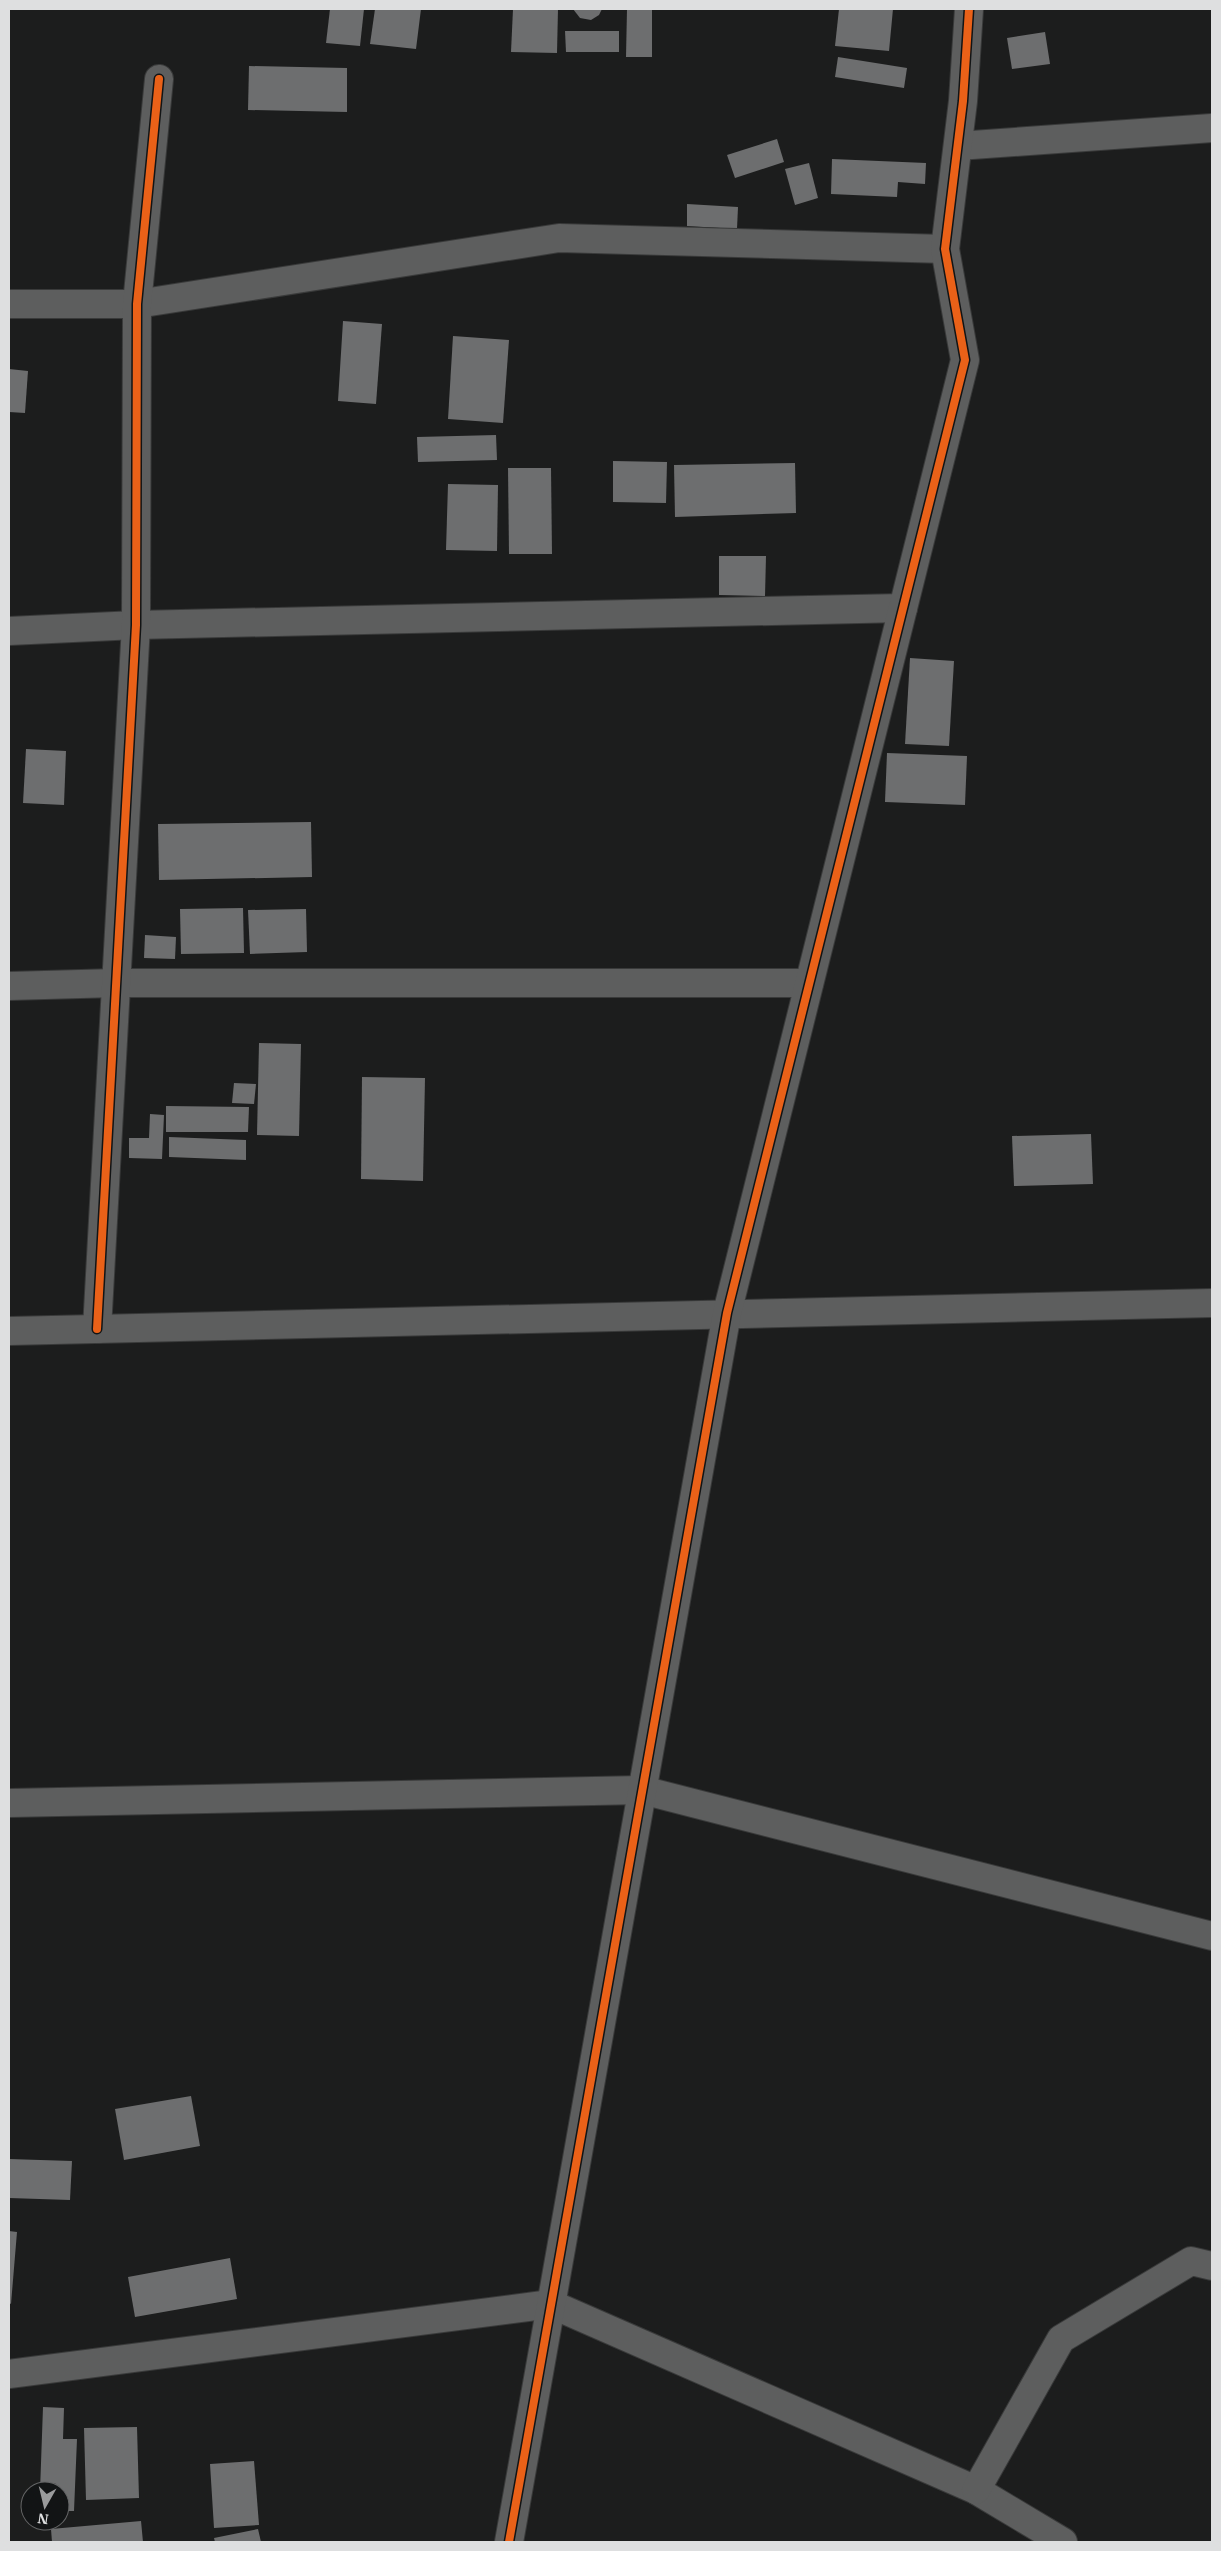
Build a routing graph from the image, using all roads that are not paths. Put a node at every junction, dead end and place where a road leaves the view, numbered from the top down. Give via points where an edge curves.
1 (969, 9) edge
2 (159, 79) dead end
3 (1212, 128) edge
4 (958, 146) junction
5 (945, 249) junction
6 (9, 304) edge
7 (137, 304) junction
8 (903, 608) junction
9 (136, 625) junction
10 (9, 631) edge
11 (116, 983) junction
12 (809, 983) junction
13 (9, 986) edge
14 (1212, 1303) edge
15 (727, 1314) junction
16 (97, 1329) junction
17 (9, 1331) edge
18 (642, 1790) junction
19 (9, 1803) edge
20 (1212, 1936) edge
21 (1212, 2266) edge
22 (551, 2304) junction
23 (9, 2374) edge
24 (976, 2490) junction
25 (509, 2542) edge
26 (1063, 2542) edge

1 - 4 street
2 - 7 street
3 - 4 street
4 - 5 street
5 - 7 street via 559,238
5 - 8 street via 965,360
6 - 7 street
7 - 9 street
8 - 9 street
8 - 12 street
9 - 10 street
9 - 11 street
11 - 12 street
11 - 13 street
11 - 16 street
12 - 15 street
14 - 15 street
15 - 16 street
15 - 18 street
16 - 17 street
18 - 19 street
18 - 20 street
18 - 22 street
21 - 24 street via 1191,2261 1062,2339
22 - 23 street
22 - 24 street
22 - 25 street
24 - 26 street

